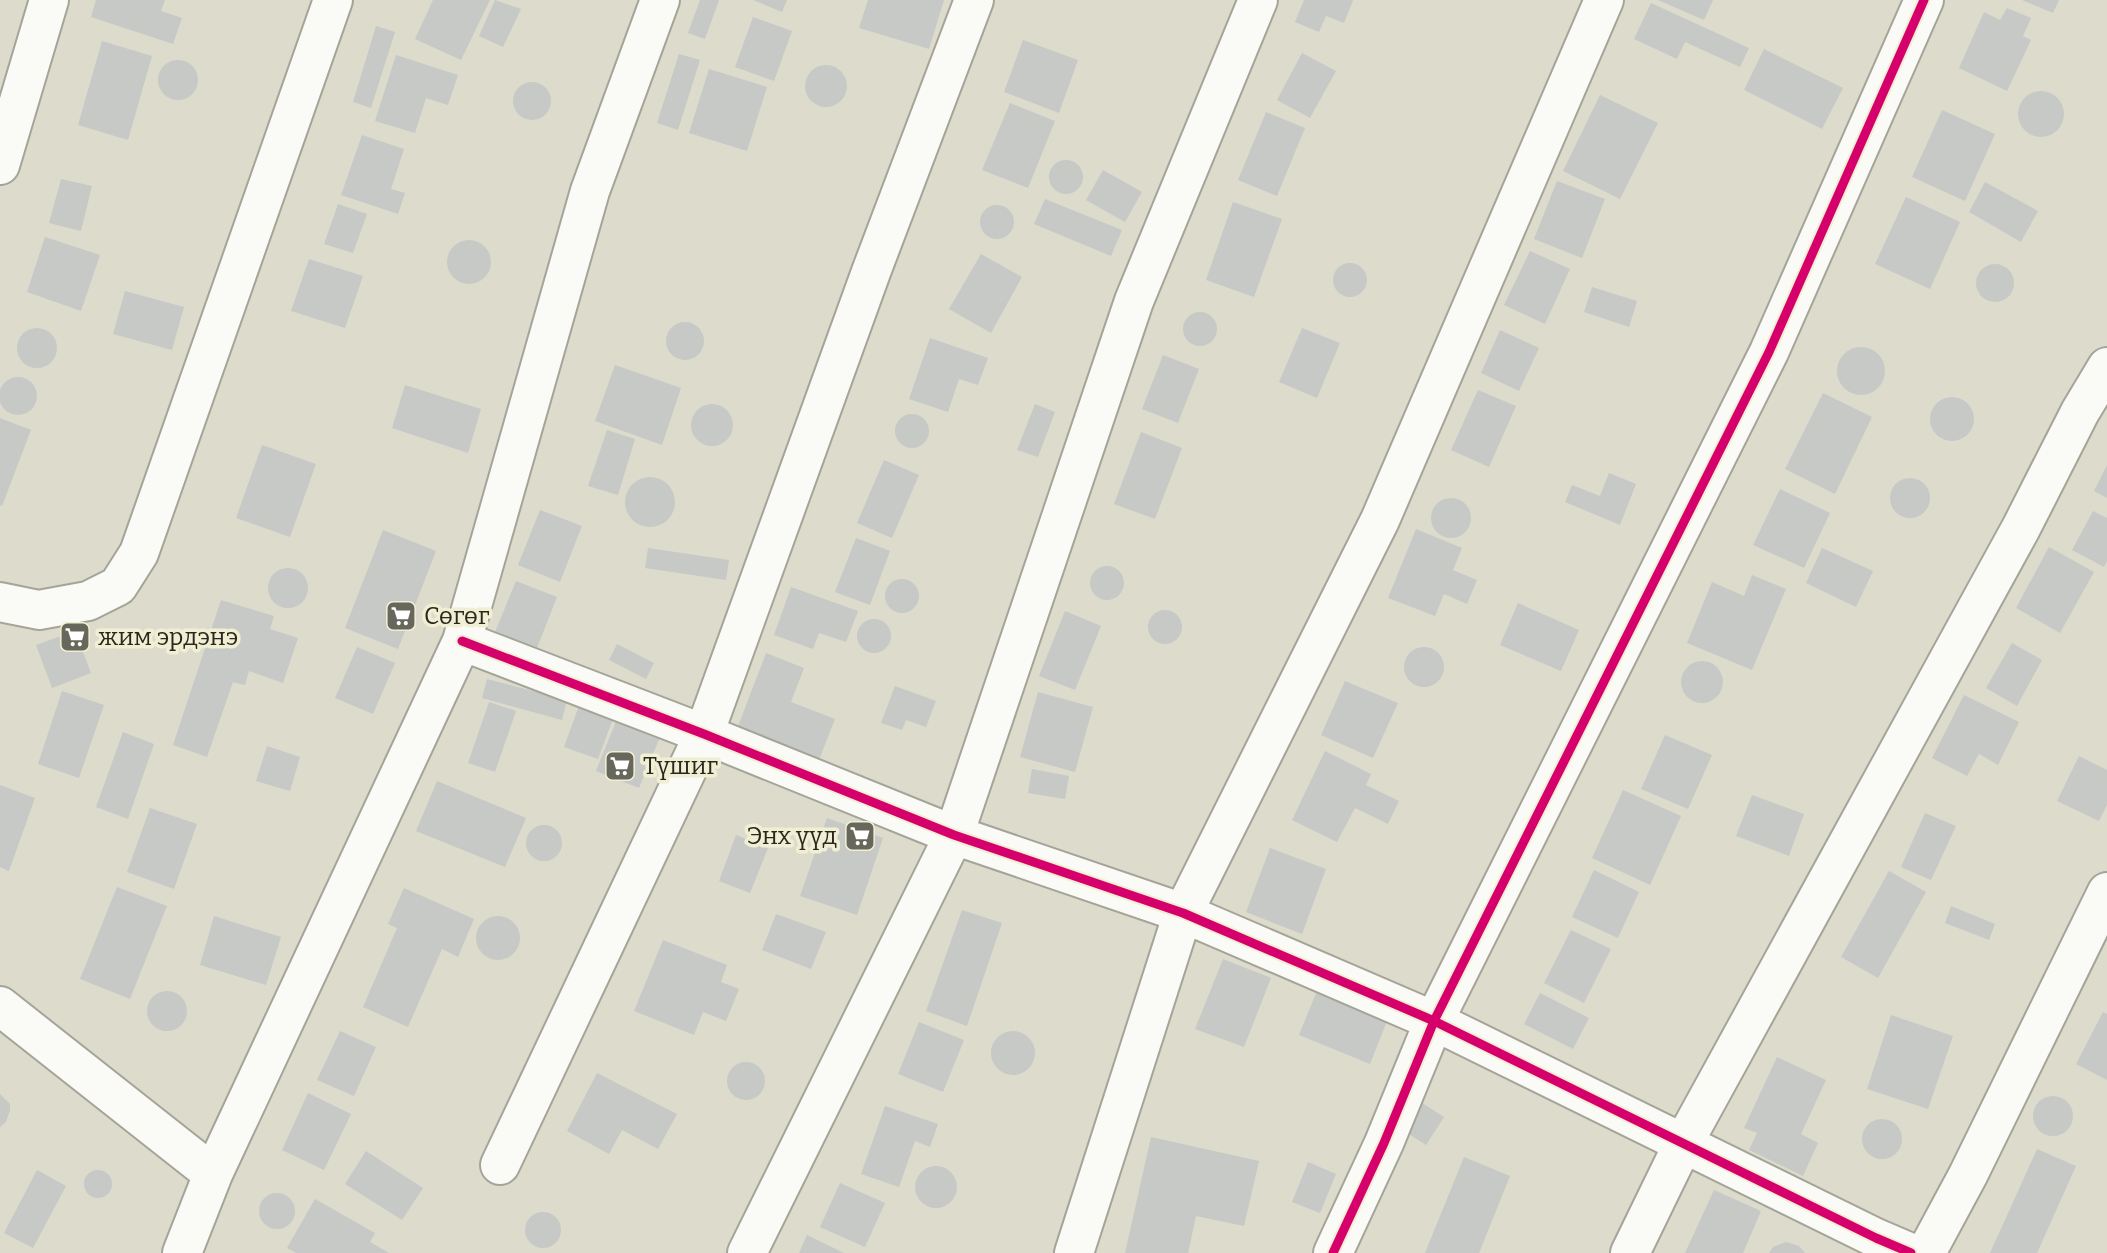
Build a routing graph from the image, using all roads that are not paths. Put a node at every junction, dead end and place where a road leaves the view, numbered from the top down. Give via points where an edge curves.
1 (49, 0) edge
2 (333, 0) edge
3 (660, 0) edge
4 (974, 0) edge
5 (1258, 0) edge
6 (1604, 0) edge
7 (1924, 0) edge
8 (0, 165) edge
9 (2107, 367) edge
10 (0, 602) edge
11 (462, 641) junction
12 (704, 734) junction
13 (954, 835) junction
14 (2107, 892) edge
15 (1183, 913) junction
16 (0, 1006) edge
17 (1434, 1021) junction
18 (1684, 1142) junction
19 (500, 1165) dead end
20 (213, 1174) junction
21 (182, 1253) edge
22 (747, 1253) edge
23 (1074, 1253) edge
24 (1333, 1253) edge
25 (1630, 1253) edge
26 (1911, 1253) edge
27 (1926, 1253) edge

1 - 8 street
2 - 10 street via 139,553 118,586 88,601 39,610
3 - 11 street via 590,191
4 - 12 street
5 - 13 street via 1134,301
6 - 15 street via 1380,520
7 - 17 street via 1769,352
9 - 18 street
11 - 12 street
11 - 20 street
12 - 13 street
12 - 19 street
13 - 15 street
13 - 22 street
14 - 27 street
15 - 17 street
15 - 23 street
16 - 20 street
17 - 18 street
17 - 24 street
18 - 25 street
18 - 26 street
20 - 21 street

